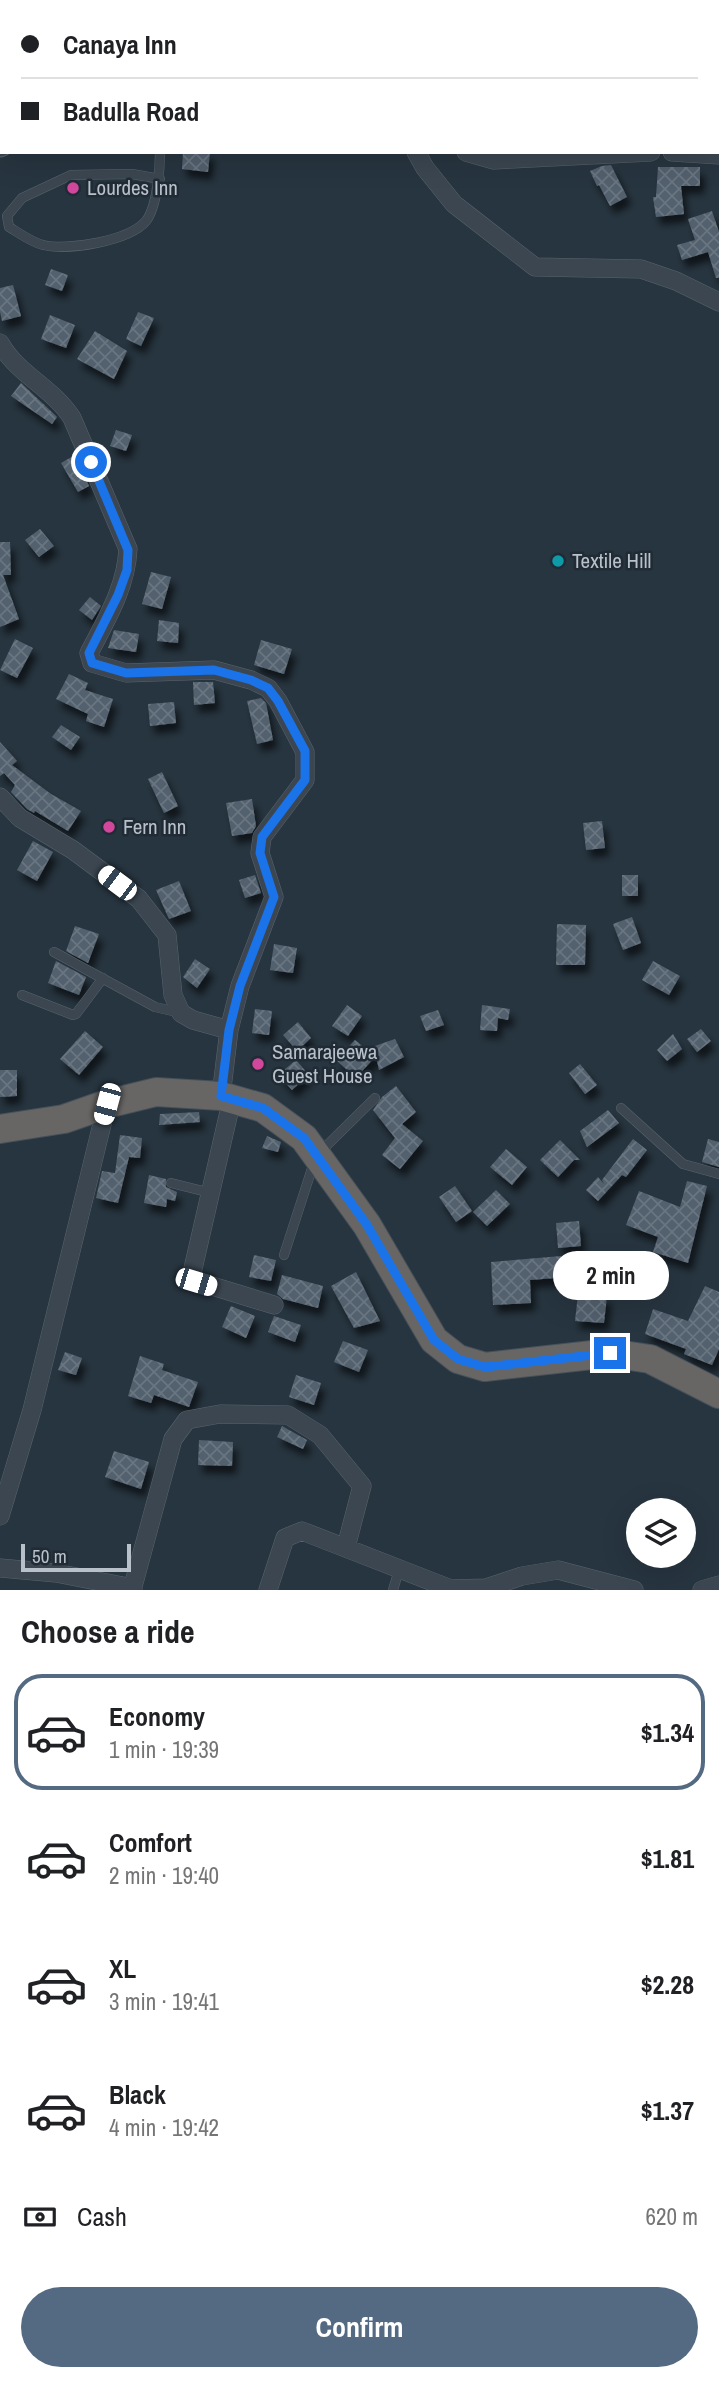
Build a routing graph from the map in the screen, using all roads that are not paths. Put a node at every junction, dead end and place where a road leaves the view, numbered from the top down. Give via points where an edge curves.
1 (160, 154) edge
2 (417, 154) edge
3 (473, 154) edge
4 (611, 154) edge
5 (160, 179) junction
6 (719, 302) edge
7 (0, 343) edge
8 (0, 797) edge
9 (54, 952) dead end
10 (103, 978) junction
11 (22, 995) dead end
12 (181, 1013) junction
13 (229, 1030) junction
14 (227, 1098) junction
15 (375, 1098) dead end
16 (107, 1104) junction
17 (621, 1108) dead end
18 (0, 1129) edge
19 (316, 1156) junction
20 (719, 1174) edge
21 (172, 1183) dead end
22 (211, 1193) junction
23 (284, 1255) dead end
24 (274, 1305) dead end
25 (719, 1394) edge
26 (0, 1516) edge
27 (346, 1547) junction
28 (0, 1568) edge
29 (399, 1570) junction
30 (719, 1585) edge
31 (133, 1589) edge
32 (268, 1590) edge
33 (393, 1590) edge
34 (634, 1590) edge
35 (702, 1590) edge

1 - 5 lane
2 - 6 street via 454,204 535,267 642,269
3 - 4 street via 494,160
5 - 5 lane via 132,174 71,175 22,198 6,216 9,227 43,245 84,246 127,235 147,220
7 - 13 street via 9,359 64,405 128,550 118,595 89,653 92,663 126,673 214,670 251,680 268,688 278,701 305,751 305,780 262,837 260,853 274,897 240,986
8 - 12 street via 20,818 73,850 139,900 167,935 173,995
9 - 10 lane
10 - 11 lane via 73,1015
10 - 12 lane via 155,1007
12 - 13 street
13 - 14 street
14 - 16 highway via 156,1092
14 - 19 highway via 263,1108 304,1138
14 - 22 street
15 - 19 lane
16 - 18 highway via 64,1119
16 - 26 street via 32,1410
17 - 20 lane via 684,1164
19 - 23 lane
19 - 25 highway via 367,1225 434,1340 458,1359 485,1367 610,1353 650,1359
21 - 22 lane
22 - 24 street via 193,1278
27 - 29 street
27 - 31 street via 362,1486 320,1435 288,1415 220,1414 187,1420 173,1439
27 - 32 street via 302,1531 285,1538
28 - 31 street via 55,1573
29 - 33 lane
29 - 34 street via 451,1589 486,1588 558,1570
30 - 35 street

